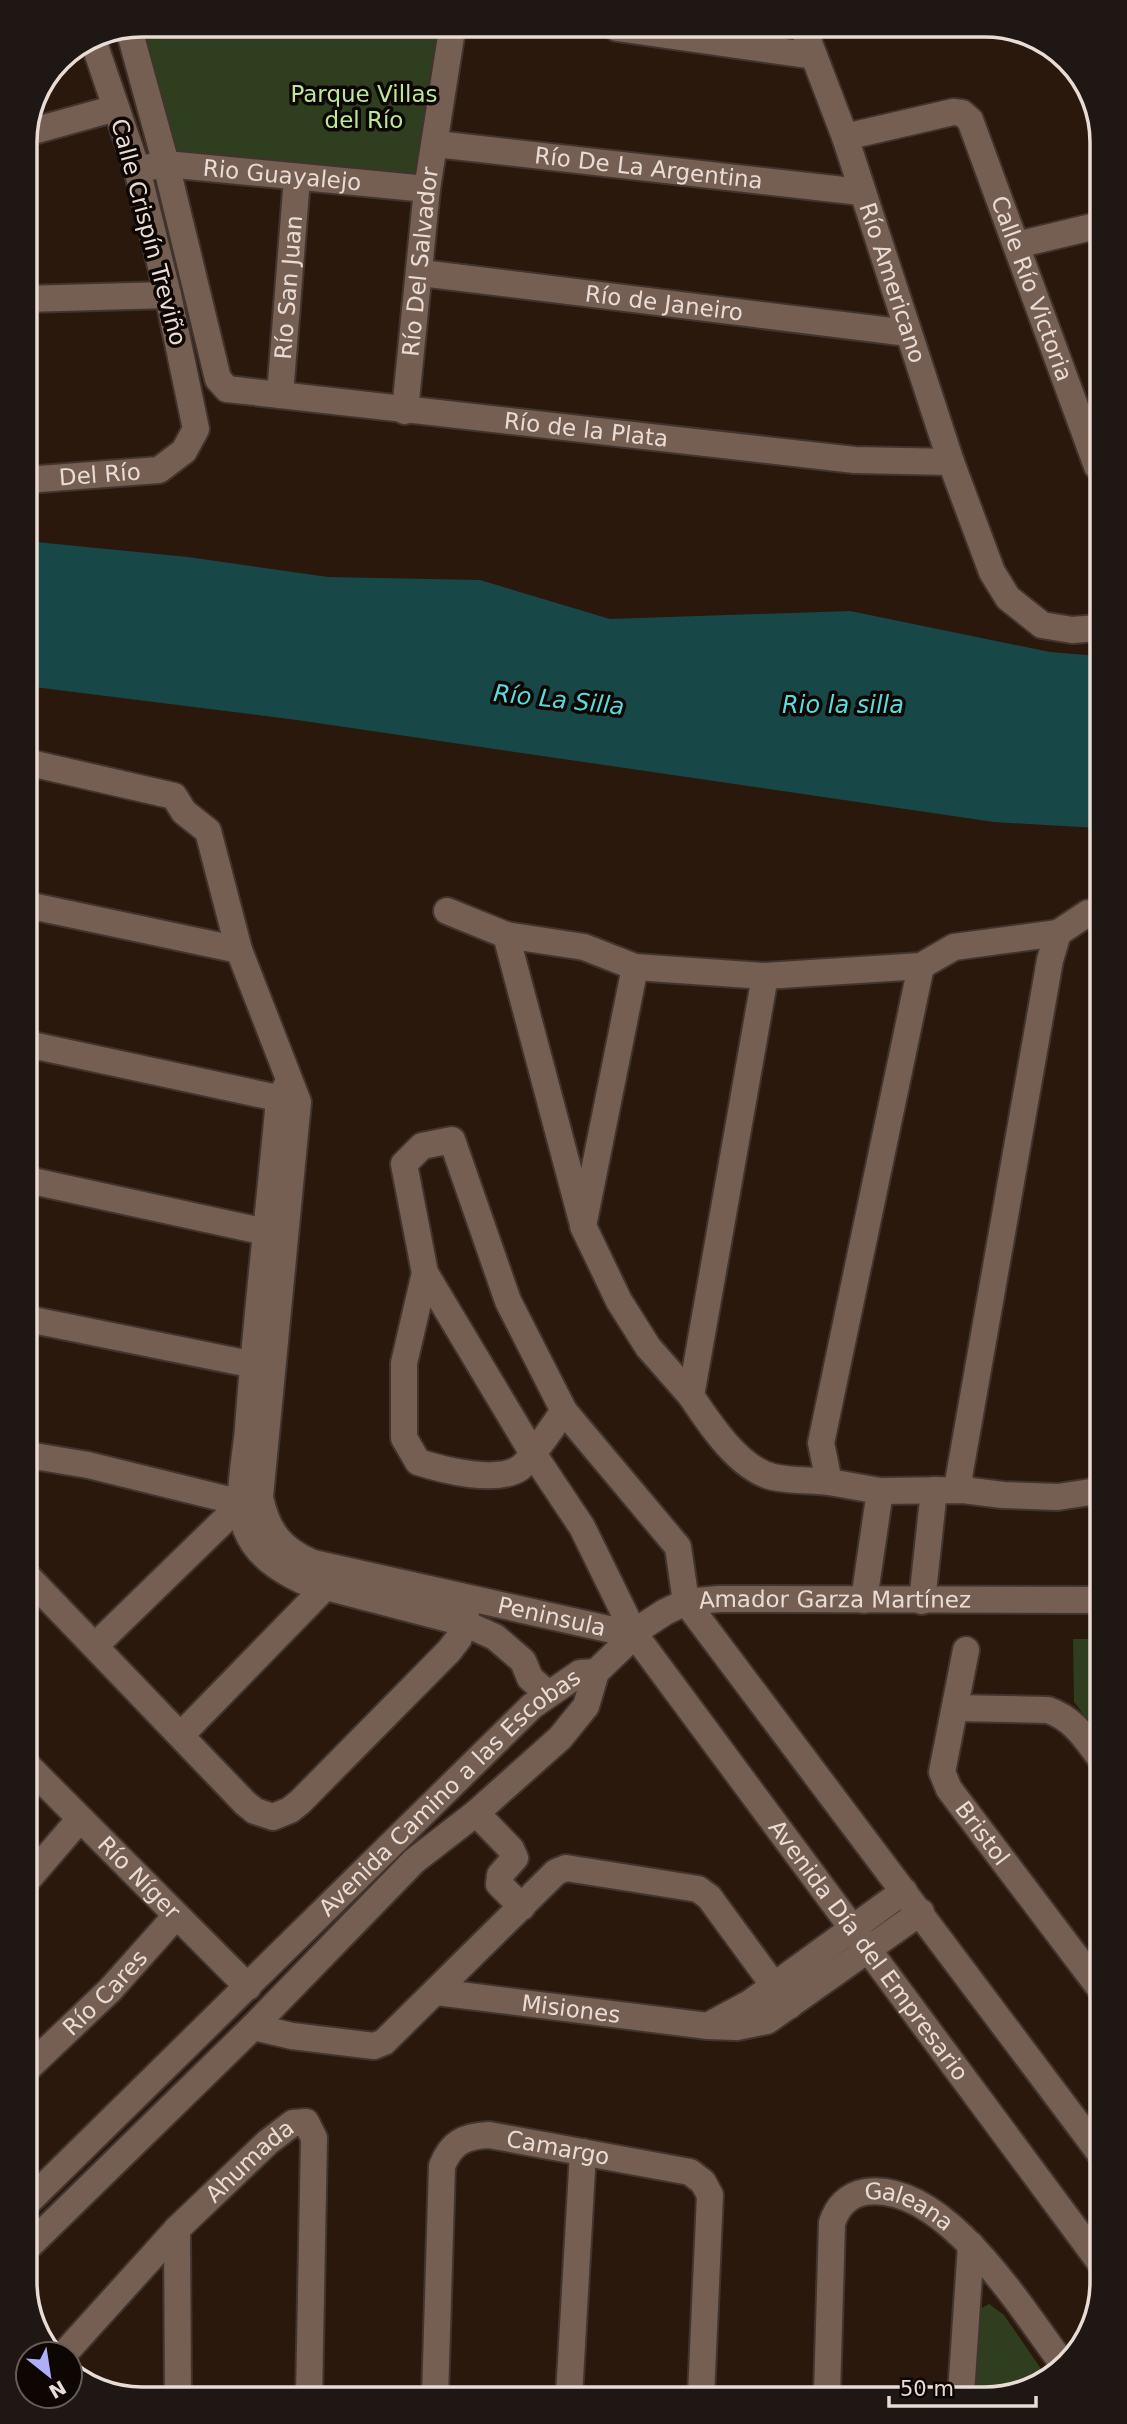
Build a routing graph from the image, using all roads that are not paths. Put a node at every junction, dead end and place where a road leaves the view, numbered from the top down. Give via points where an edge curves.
1 (451, 37) edge
2 (696, 37) edge
3 (807, 37) edge
4 (131, 38) edge
5 (96, 48) edge
6 (814, 56) junction
7 (116, 108) junction
8 (38, 130) edge
9 (845, 137) junction
10 (436, 144) junction
11 (166, 164) junction
12 (136, 169) junction
13 (297, 178) junction
14 (427, 189) junction
15 (861, 192) junction
16 (1090, 228) edge
17 (1017, 245) junction
18 (421, 273) junction
19 (168, 295) junction
20 (37, 299) edge
21 (908, 333) junction
22 (220, 386) joint
23 (279, 395) junction
24 (405, 411) junction
25 (196, 429) joint
26 (1090, 447) edge
27 (951, 463) junction
28 (37, 479) edge
29 (1090, 629) edge
30 (37, 765) edge
31 (37, 907) edge
32 (447, 912) dead end
33 (1090, 913) edge
34 (1058, 933) junction
35 (506, 935) junction
36 (239, 950) junction
37 (921, 966) junction
38 (635, 967) junction
39 (765, 976) junction
40 (37, 1046) edge
41 (289, 1094) junction
42 (37, 1182) edge
43 (583, 1226) junction
44 (276, 1235) junction
45 (425, 1273) junction
46 (37, 1321) edge
47 (264, 1367) junction
48 (691, 1396) junction
49 (564, 1411) junction
50 (532, 1452) junction
51 (37, 1456) edge
52 (829, 1482) junction
53 (934, 1490) junction
54 (963, 1490) junction
55 (880, 1491) junction
56 (1090, 1492) edge
57 (251, 1500) junction
58 (334, 1578) junction
59 (37, 1585) edge
60 (864, 1600) junction
61 (1090, 1600) edge
62 (922, 1601) junction
63 (686, 1602) junction
64 (467, 1611) junction
65 (635, 1635) junction
66 (95, 1646) junction
67 (966, 1650) dead end
68 (596, 1672) junction
69 (547, 1693) junction
70 (955, 1708) junction
71 (182, 1734) junction
72 (1090, 1745) edge
73 (37, 1776) edge
74 (476, 1813) junction
75 (79, 1820) junction
76 (37, 1869) edge
77 (904, 1891) junction
78 (522, 1907) junction
79 (921, 1912) junction
80 (176, 1916) junction
81 (853, 1928) junction
82 (870, 1950) junction
83 (1090, 1975) edge
84 (248, 1987) junction
85 (436, 1992) junction
86 (781, 1995) junction
87 (253, 2027) junction
88 (37, 2059) edge
89 (98, 2135) junction
90 (1090, 2140) edge
91 (583, 2152) junction
92 (121, 2156) junction
93 (37, 2192) edge
94 (177, 2229) junction
95 (37, 2238) edge
96 (971, 2245) junction
97 (1090, 2248) edge
98 (77, 2340) edge
99 (1058, 2357) edge
100 (178, 2387) edge
101 (309, 2387) edge
102 (435, 2387) edge
103 (570, 2387) edge
104 (701, 2387) edge
105 (827, 2387) edge
106 (961, 2387) edge

1 - 10 street, Río Del Salvador
2 - 6 street
3 - 6 street, Río Americano
4 - 11 street, Calle Crispín Treviño
5 - 7 street, Calle Crispín Treviño
6 - 9 street, Río Americano
7 - 8 street
7 - 12 street, Calle Crispín Treviño
9 - 15 street, Río Americano
9 - 17 street, Calle Río Victoria via 962,113 970,120
10 - 14 street, Río Del Salvador
10 - 15 street, Río De La Argentina
11 - 12 street, Rio Guayalejo
11 - 13 street, Rio Guayalejo
11 - 22 street, Calle Crispín Treviño
12 - 19 street, Calle Crispín Treviño
13 - 14 street, Rio Guayalejo
13 - 23 street, Río San Juan
14 - 18 street, Río Del Salvador
15 - 21 street, Río Americano
16 - 17 street
17 - 26 street, Calle Río Victoria
18 - 21 street, Río de Janeiro
18 - 24 street, Río Del Salvador
19 - 20 street
19 - 25 street, Calle Crispín Treviño
21 - 27 street, Río Americano
22 - 23 street, Río de la Plata
23 - 24 street, Río de la Plata
24 - 27 street, Río de la Plata via 855,460
25 - 28 street, Del Río via 184,451 159,470
27 - 29 street, Río Americano via 992,572 1008,598 1042,625
30 - 36 street via 174,796 208,831
31 - 36 street
32 - 35 street
33 - 34 street
34 - 37 street via 954,947
34 - 54 street via 959,1477
35 - 38 street via 584,947
35 - 43 street
36 - 41 street
37 - 39 street
37 - 52 street via 821,1443
38 - 39 street
38 - 43 street
39 - 48 street
40 - 41 street
41 - 44 street
42 - 44 street
43 - 48 street via 619,1301 648,1347
44 - 47 street
45 - 49 street via 404,1164 422,1146 452,1140 508,1301
45 - 50 street, Avenida Día del Empresario
45 - 50 street via 404,1363 404,1438 418,1462 455,1473 506,1474 522,1467
46 - 47 street
47 - 57 street
48 - 52 street via 730,1448 770,1477
49 - 50 street
49 - 63 street via 678,1547
50 - 65 street, Avenida Día del Empresario via 582,1527
51 - 57 street
52 - 55 street
53 - 54 street
53 - 55 street
53 - 62 street
54 - 56 street via 1058,1497
55 - 60 street
57 - 58 street via 246,1529 279,1570
57 - 66 street
58 - 64 street
58 - 71 street
59 - 66 street
60 - 62 street, Amador Garza Martínez
60 - 63 street, Amador Garza Martínez via 719,1598
61 - 62 street, Amador Garza Martínez
63 - 65 street, Amador Garza Martínez
63 - 77 street
64 - 65 street, Peninsula
64 - 69 street, Peninsula via 523,1661 530,1678
64 - 71 street via 449,1651 282,1815 255,1811
65 - 68 street, Amador Garza Martínez
65 - 81 street, Avenida Día del Empresario
66 - 71 street
67 - 70 street, Bristol
68 - 69 street, Avenida Camino a las Escobas via 580,1673
68 - 74 street, Avenida Camino a las Escobas via 586,1706 575,1721
69 - 84 street, Avenida Camino a las Escobas
70 - 72 street via 1048,1710 1074,1724
70 - 83 street, Bristol via 942,1772 949,1789
73 - 75 street, Río Níger
74 - 78 street via 511,1849 515,1858 500,1875 499,1884
74 - 87 street, Avenida Camino a las Escobas via 414,1861
75 - 76 street
75 - 80 street, Río Níger
77 - 79 street
77 - 81 street, Misiones
78 - 85 street
78 - 86 street via 556,1872 566,1868 698,1889 709,1897
79 - 82 street, Misiones
79 - 90 street
80 - 84 street, Río Níger
80 - 88 street, Río Cares via 110,1990
81 - 82 street, Avenida Día del Empresario
81 - 86 street, Misiones
82 - 86 street, Misiones
82 - 97 street, Avenida Día del Empresario
84 - 89 street, Avenida Camino a las Escobas
85 - 86 street, Misiones via 708,2026 750,2003
85 - 87 street via 384,2042 374,2046
87 - 92 street, Avenida Camino a las Escobas
89 - 92 street
89 - 93 street, Avenida Camino a las Escobas
91 - 102 street, Camargo via 489,2135 458,2141 448,2151 442,2166
91 - 103 street
91 - 104 street, Camargo via 690,2172 710,2195
92 - 95 street, Avenida Camino a las Escobas
94 - 98 street, Ahumada
94 - 100 street
94 - 101 street, Ahumada via 286,2126 300,2121 311,2126
96 - 99 street, Galeana
96 - 105 street, Galeana via 944,2220 897,2195 871,2192 845,2201 832,2223
96 - 106 street

